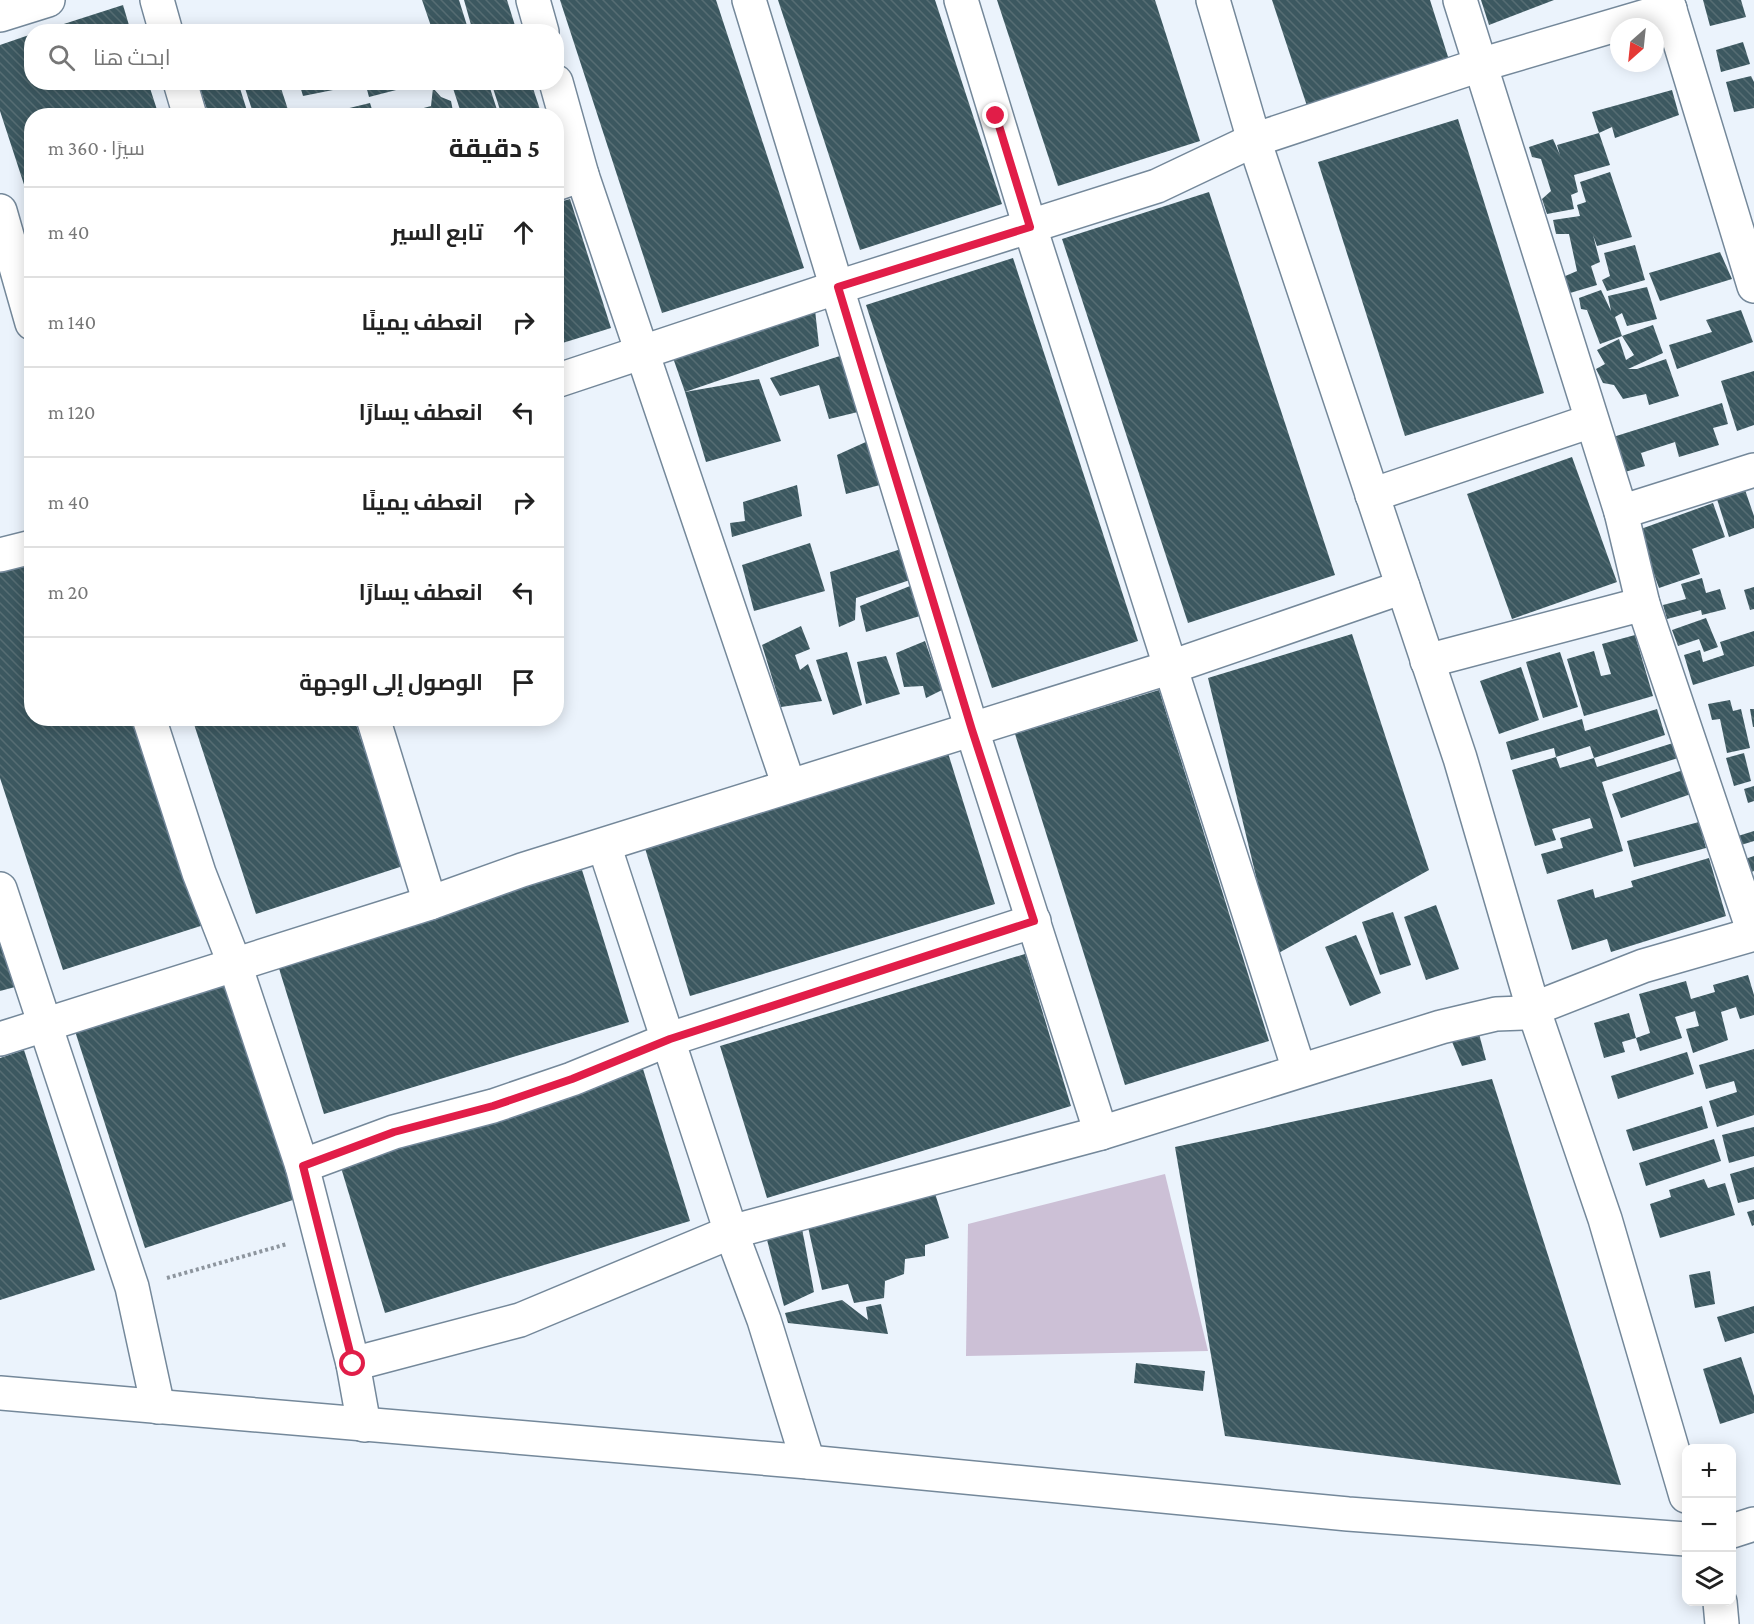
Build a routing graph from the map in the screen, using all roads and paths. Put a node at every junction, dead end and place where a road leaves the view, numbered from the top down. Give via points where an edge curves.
1 (48, 0) edge
2 (157, 0) edge
3 (533, 0) edge
4 (749, 0) edge
5 (961, 0) edge
6 (1213, 0) edge
7 (1460, 0) edge
8 (1669, 5) edge
9 (0, 15) edge
10 (164, 24) edge
11 (540, 24) edge
12 (1480, 65) junction
13 (182, 90) edge
14 (557, 90) edge
15 (188, 108) edge
16 (559, 108) edge
17 (1254, 140) junction
18 (564, 142) edge
19 (569, 179) edge
20 (0, 211) edge
21 (1030, 227) junction
22 (1754, 286) edge
23 (838, 287) junction
24 (24, 295) edge
25 (641, 351) junction
26 (564, 378) edge
27 (1591, 422) junction
28 (1754, 470) edge
29 (1372, 495) junction
30 (1621, 513) junction
31 (24, 549) edge
32 (0, 555) edge
33 (1404, 587) junction
34 (1643, 603) junction
35 (1427, 661) junction
36 (1171, 667) junction
37 (152, 726) edge
38 (375, 726) edge
39 (972, 730) junction
40 (789, 786) junction
41 (604, 845) junction
42 (0, 889) edge
43 (429, 903) junction
44 (1034, 921) junction
45 (1754, 933) edge
46 (235, 965) junction
47 (1533, 1008) junction
48 (44, 1025) junction
49 (0, 1039) edge
50 (670, 1039) junction
51 (1299, 1070) junction
52 (1101, 1133) junction
53 (303, 1166) junction
54 (731, 1232) junction
55 (319, 1235) junction
56 (132, 1287) junction
57 (353, 1364) junction
58 (0, 1393) edge
59 (158, 1407) junction
60 (364, 1425) junction
61 (808, 1462) junction
62 (1682, 1482) edge
63 (1754, 1524) edge
64 (1736, 1529) edge
65 (1682, 1539) edge
66 (1720, 1606) edge
67 (1722, 1624) edge

1 - 9 street
2 - 10 street
3 - 11 street
4 - 23 street
5 - 21 street
6 - 17 street
7 - 12 street
8 - 12 street
8 - 22 street
12 - 17 street
12 - 27 street
13 - 15 street
14 - 16 street
17 - 21 street via 1157,186
17 - 29 street
18 - 19 street
19 - 25 street
20 - 24 street
21 - 23 street
21 - 36 street
23 - 25 street
23 - 39 street
25 - 26 street
25 - 40 street
27 - 29 street
27 - 30 street
28 - 30 street
29 - 33 street
30 - 34 street
31 - 32 street
33 - 35 street
33 - 36 street
34 - 35 street
34 - 45 street
35 - 47 street via 1460,758
36 - 39 street
36 - 51 street
37 - 46 street
38 - 43 street
39 - 40 street
39 - 44 street
40 - 41 street
41 - 43 street
41 - 50 street
42 - 48 street
43 - 46 street
44 - 50 street
44 - 52 street
45 - 47 street via 1643,966
46 - 48 street
46 - 53 street
47 - 51 street via 1441,1027
47 - 62 street via 1605,1219
48 - 49 street
48 - 56 street
50 - 53 street via 572,1079 493,1106 394,1132
50 - 54 street
51 - 52 street
52 - 54 street
53 - 55 street
54 - 57 street via 520,1320
54 - 61 street via 764,1320
55 - 56 path
55 - 57 street
56 - 59 street
57 - 60 street
58 - 59 street
59 - 60 street
60 - 61 street
61 - 65 street via 1337,1513
63 - 64 street
66 - 67 street

